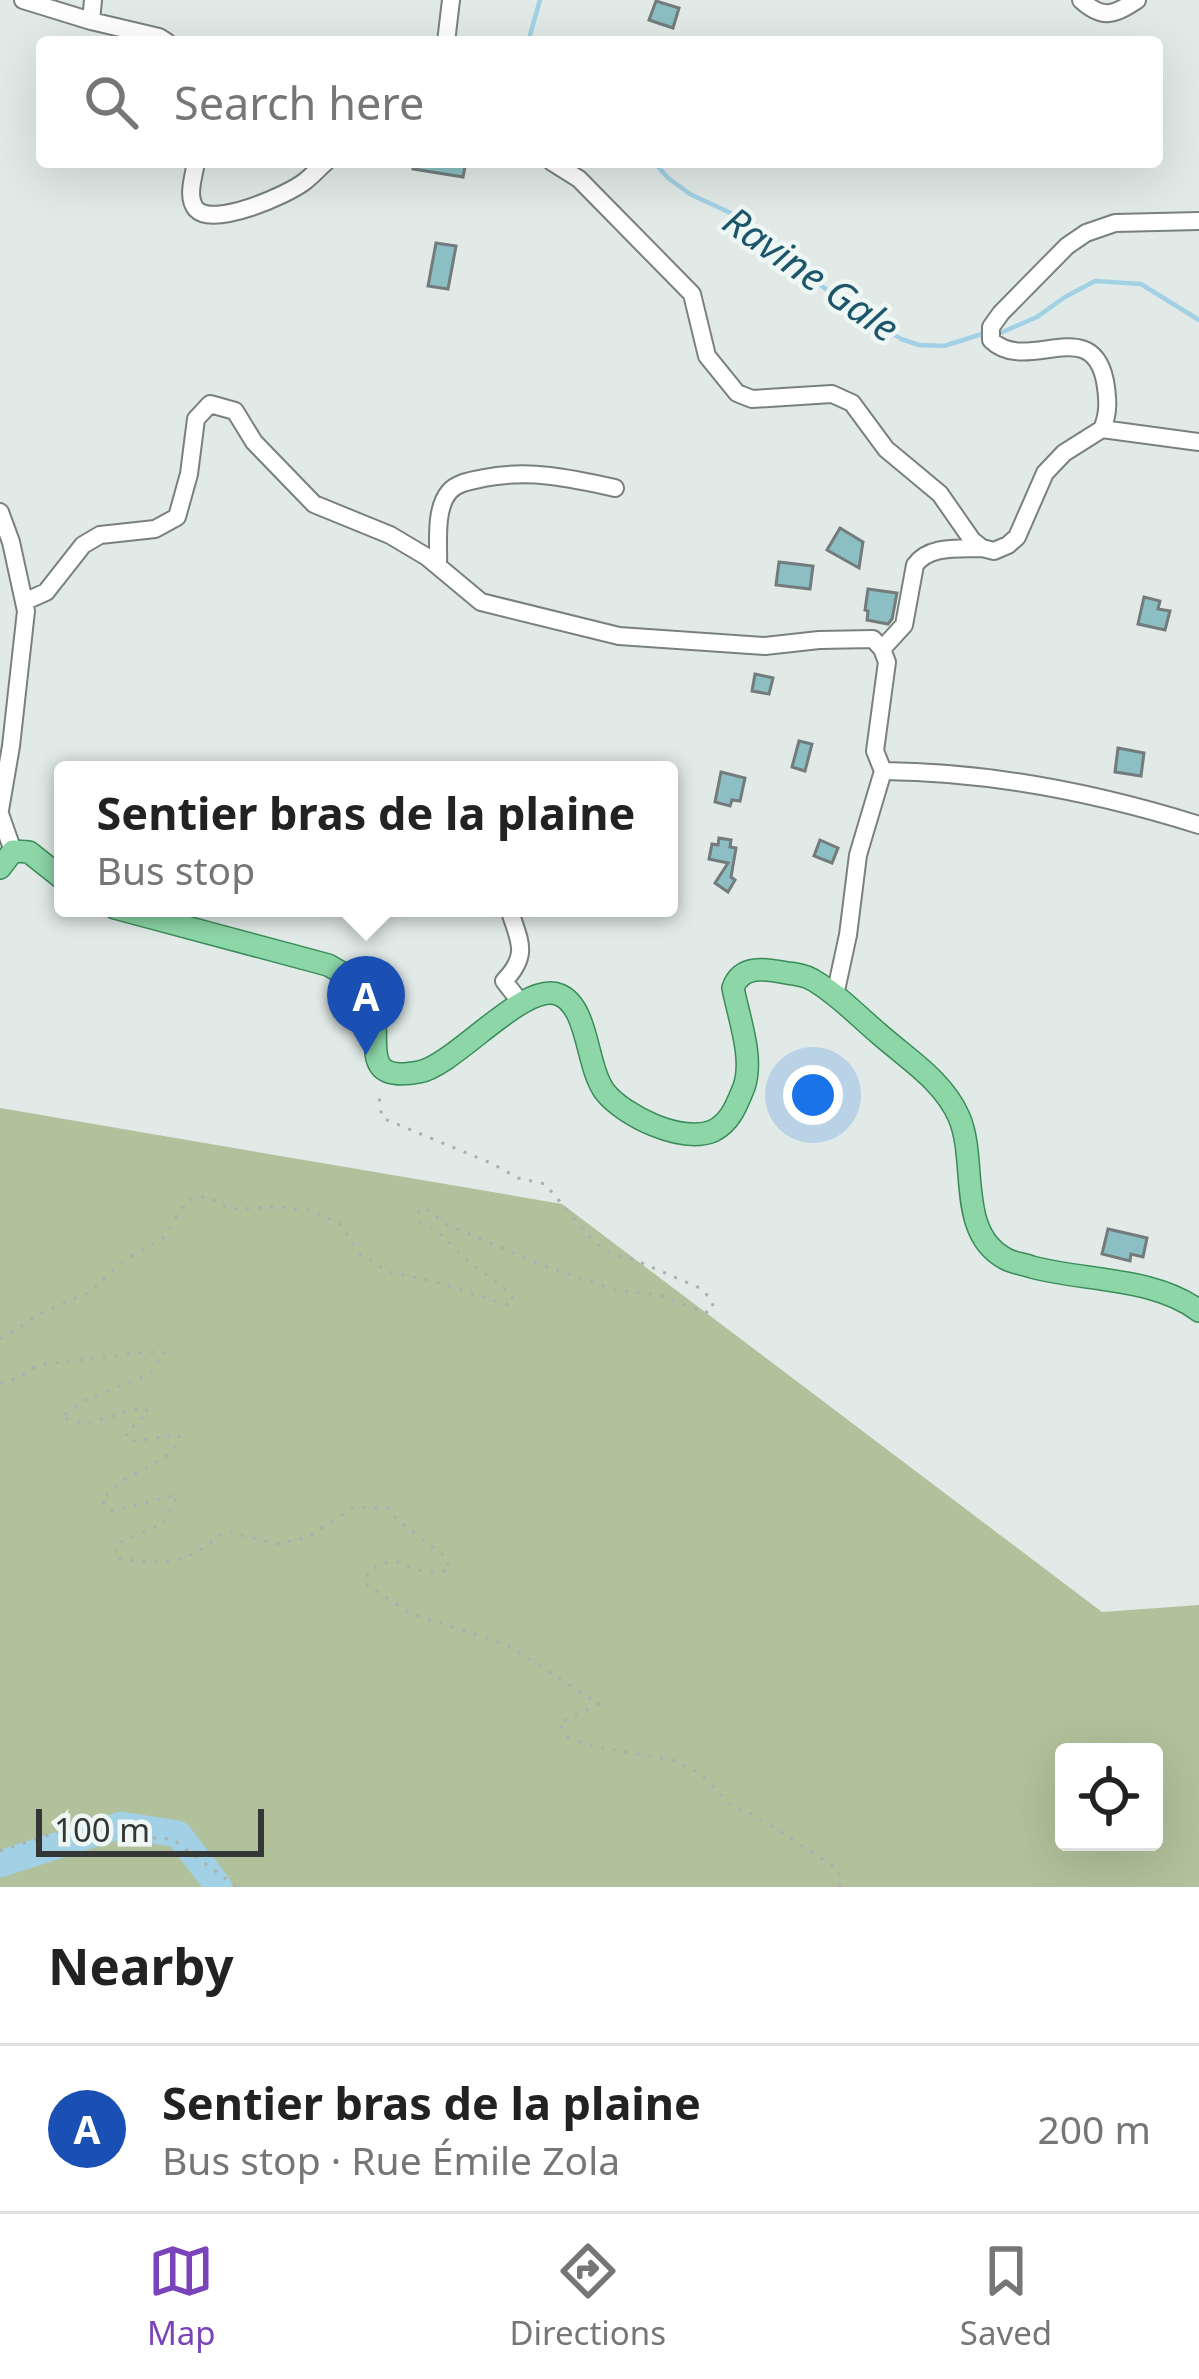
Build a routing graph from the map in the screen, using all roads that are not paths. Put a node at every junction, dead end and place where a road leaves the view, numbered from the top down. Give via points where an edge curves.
1 (22, 0) edge
2 (93, 0) edge
3 (451, 0) edge
4 (1081, 0) edge
5 (1137, 0) edge
6 (91, 21) junction
7 (155, 36) edge
8 (447, 36) edge
9 (195, 168) edge
10 (319, 168) edge
11 (562, 168) edge
12 (1199, 221) edge
13 (1102, 429) junction
14 (1199, 442) edge
15 (615, 488) dead end
16 (0, 512) edge
17 (982, 548) junction
18 (438, 566) junction
19 (26, 601) junction
20 (882, 649) junction
21 (883, 771) junction
22 (0, 812) edge
23 (1199, 825) edge
24 (6, 859) edge
25 (54, 872) edge
26 (149, 917) edge
27 (511, 917) edge
28 (835, 995) junction
29 (521, 1003) junction
30 (1199, 1311) edge

1 - 6 street
2 - 6 street
3 - 8 street
4 - 5 street via 1107,14
6 - 7 street
9 - 10 street via 192,204 205,215 272,199
11 - 17 street via 692,293 707,356 737,393 832,394 852,404
12 - 13 street via 1115,223 1086,233 992,327 991,340 1010,352 1062,348 1096,356 1108,407
13 - 14 street
13 - 17 street via 1045,473 1017,537 994,551
15 - 18 street via 544,473 463,483 448,493 440,515
16 - 19 street
17 - 20 street via 918,559 904,625
18 - 19 street via 390,535 314,504 235,411 210,404 196,419 177,518 100,535 46,592
18 - 20 street via 481,602 619,636 764,646 872,639
19 - 22 street
20 - 21 street via 875,751
21 - 23 street via 1005,780
21 - 28 street via 858,855
22 - 24 street
24 - 25 main road via 29,852
26 - 29 main road via 328,965 355,980 372,1003 376,1056 386,1073 430,1070
27 - 29 street via 522,947 504,981
28 - 29 main road via 808,976 740,974 733,988 749,1072 734,1113 712,1131 692,1134 649,1125 603,1090 565,996 548,992
28 - 30 main road via 935,1080 958,1113 972,1214 1005,1259 1120,1280

